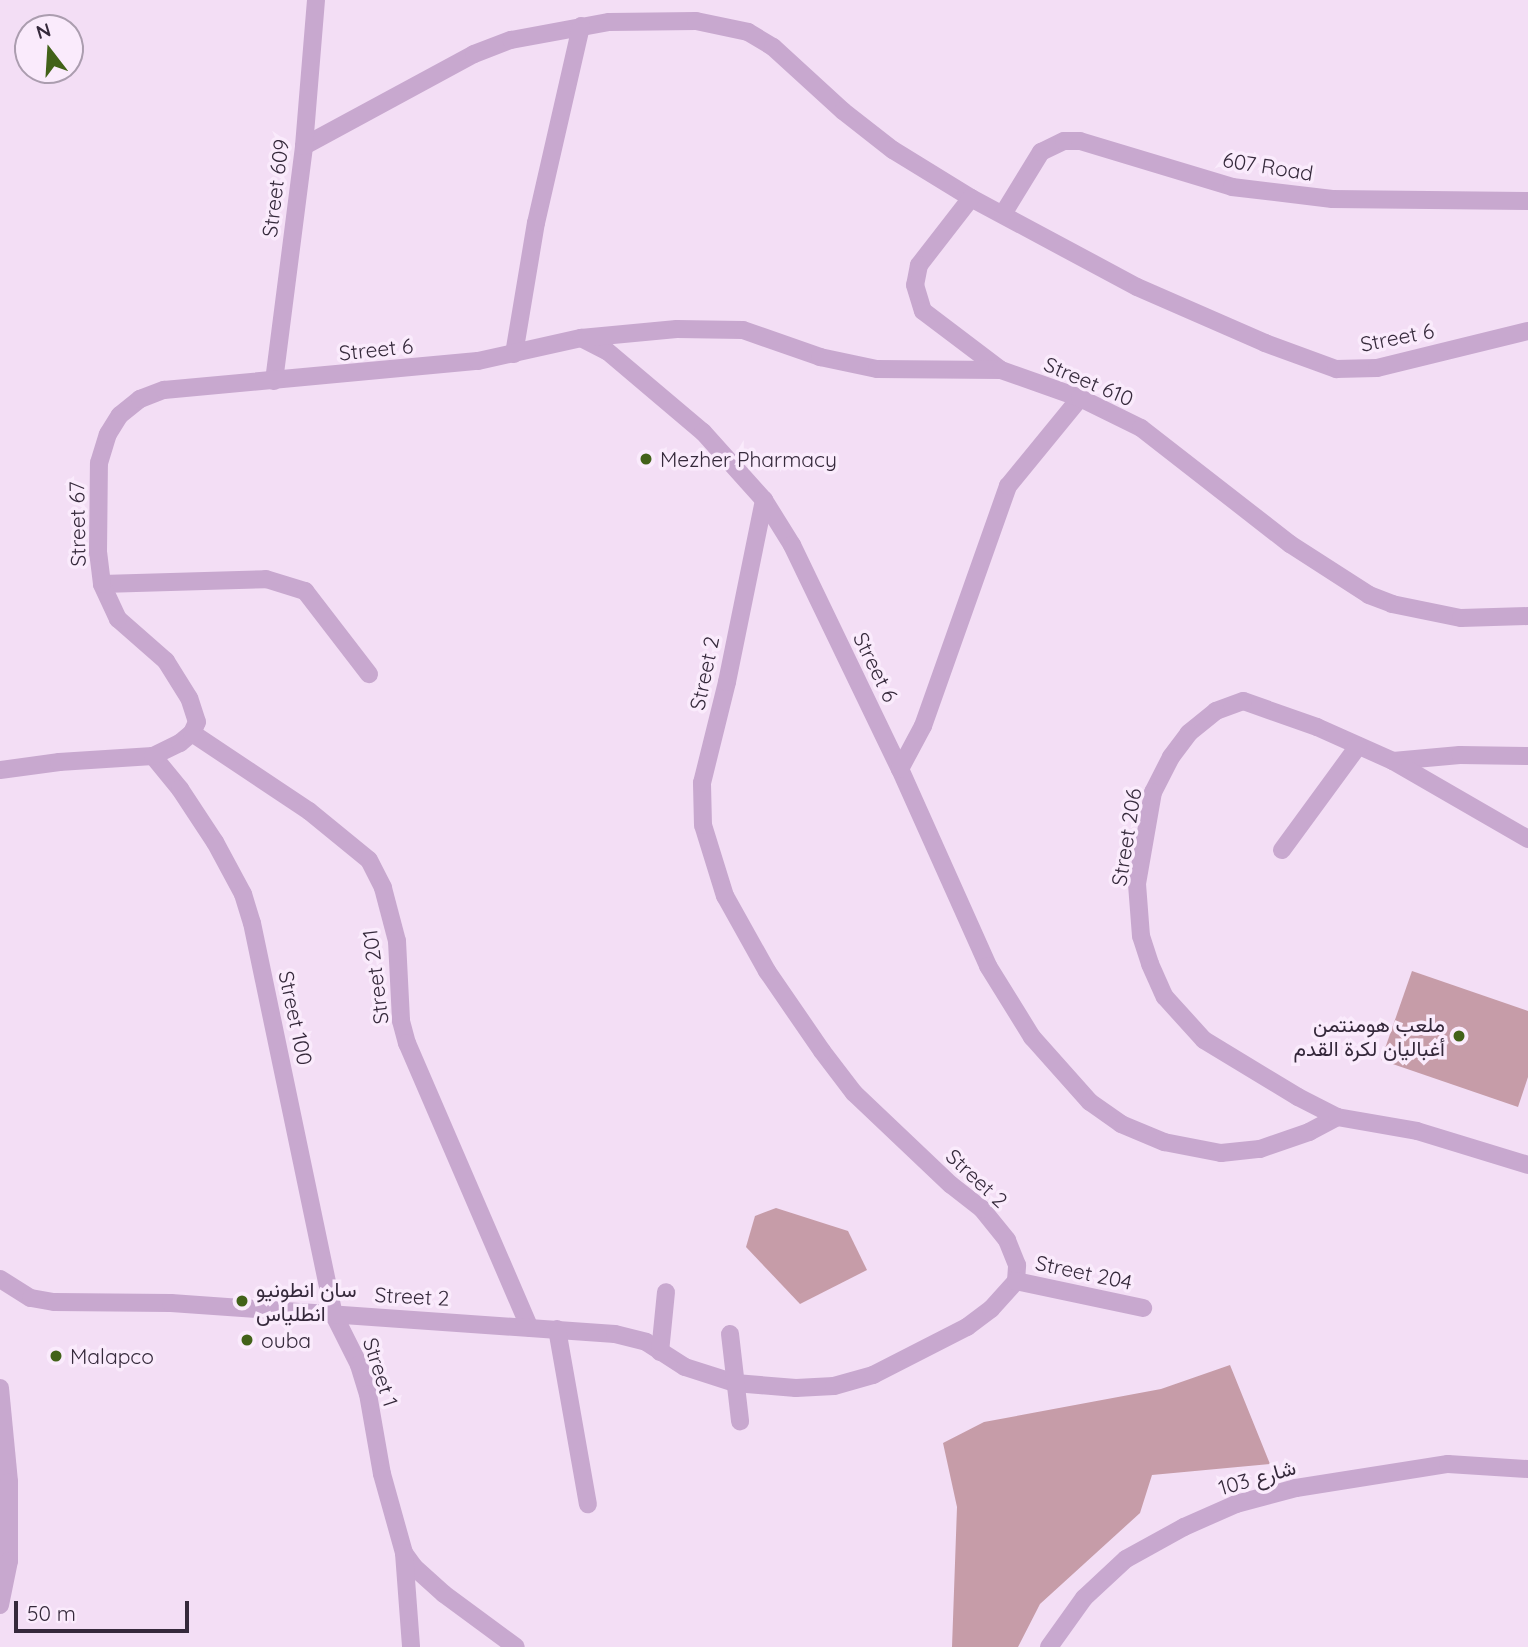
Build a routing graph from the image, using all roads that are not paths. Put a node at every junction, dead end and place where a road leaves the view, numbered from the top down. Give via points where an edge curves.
1 (316, 0) edge
2 (581, 26) junction
3 (304, 146) junction
4 (971, 198) junction
5 (1528, 201) edge
6 (1003, 214) junction
7 (1528, 331) edge
8 (581, 338) junction
9 (514, 354) junction
10 (1001, 370) junction
11 (274, 381) junction
12 (1080, 398) junction
13 (764, 500) junction
14 (102, 584) junction
15 (1528, 616) edge
16 (369, 674) dead end
17 (192, 733) junction
18 (1357, 746) junction
19 (153, 756) junction
20 (1528, 756) edge
21 (1393, 761) junction
22 (900, 769) junction
23 (0, 770) edge
24 (1528, 839) edge
25 (1282, 850) dead end
26 (1337, 1117) junction
27 (1528, 1165) edge
28 (0, 1279) edge
29 (1016, 1281) junction
30 (666, 1293) dead end
31 (1143, 1308) dead end
32 (334, 1315) junction
33 (530, 1328) junction
34 (557, 1329) junction
35 (730, 1334) dead end
36 (660, 1352) junction
37 (735, 1383) junction
38 (0, 1388) edge
39 (740, 1421) dead end
40 (1528, 1469) edge
41 (588, 1504) dead end
42 (404, 1553) junction
43 (5, 1559) edge
44 (0, 1605) edge
45 (411, 1647) edge
46 (516, 1647) edge
47 (1049, 1647) edge

1 - 3 street, Street 609
2 - 3 street, Street 6 via 512,40 474,54
2 - 4 street, Street 6 via 668,19 748,32 773,47 893,150
2 - 9 street via 536,223
3 - 11 street, Street 609
4 - 6 street, Street 6
4 - 10 street via 919,265 915,285 923,311
5 - 6 street, 607 Road via 1332,199 1232,187 1080,141 1064,141 1041,152
6 - 7 street, Street 6 via 1174,305 1336,369 1377,368
8 - 9 street, Street 6
8 - 10 street, Street 610 via 677,329 743,330 877,369
8 - 13 street, Street 6 via 607,351 703,432
9 - 11 street, Street 6
10 - 12 street, Street 610
11 - 14 street, Street 67 via 164,390 139,399 120,415 99,463 97,553
12 - 15 street, Street 610 via 1141,428 1290,544 1369,595 1461,618
12 - 22 street via 1008,486 923,726
13 - 22 street, Street 6 via 792,545
13 - 29 street, Street 2 via 702,782 703,825 725,896 767,971 854,1093 982,1209 1007,1240 1017,1265
14 - 16 street via 266,579 305,591
14 - 17 street, Street 67 via 118,619 166,661 190,698 197,722
17 - 19 street
17 - 33 street, Street 201 via 309,811 369,860 383,888 397,941 401,1021 407,1044
18 - 21 street, Street 206
18 - 25 street
18 - 26 street, Street 206 via 1243,701 1216,711 1183,741 1153,792 1137,884 1141,936 1165,997 1204,1040
19 - 23 street
19 - 32 street, Street 100 via 215,842 253,923
20 - 21 street via 1460,755
21 - 24 street, Street 206
22 - 26 street, Street 6 via 982,954 1012,1009 1090,1102 1121,1124 1164,1142 1221,1153 1259,1149
26 - 27 street via 1417,1131
28 - 32 street via 31,1298 54,1302 171,1303
29 - 31 street, Street 204
29 - 37 street, Street 2 via 967,1327 873,1376 821,1387
30 - 36 street
32 - 33 street, Street 2
32 - 42 street, Street 1 via 368,1394 382,1474
33 - 34 street, Street 2
34 - 36 street, Street 2 via 635,1337
34 - 41 street
35 - 37 street
36 - 37 street, Street 2 via 685,1367
37 - 39 street
38 - 43 street via 9,1482
40 - 47 street, شارع 103 via 1447,1464 1296,1488 1236,1504 1126,1559 1084,1598
42 - 45 street
42 - 46 street, Street 1 via 444,1594
43 - 44 street

